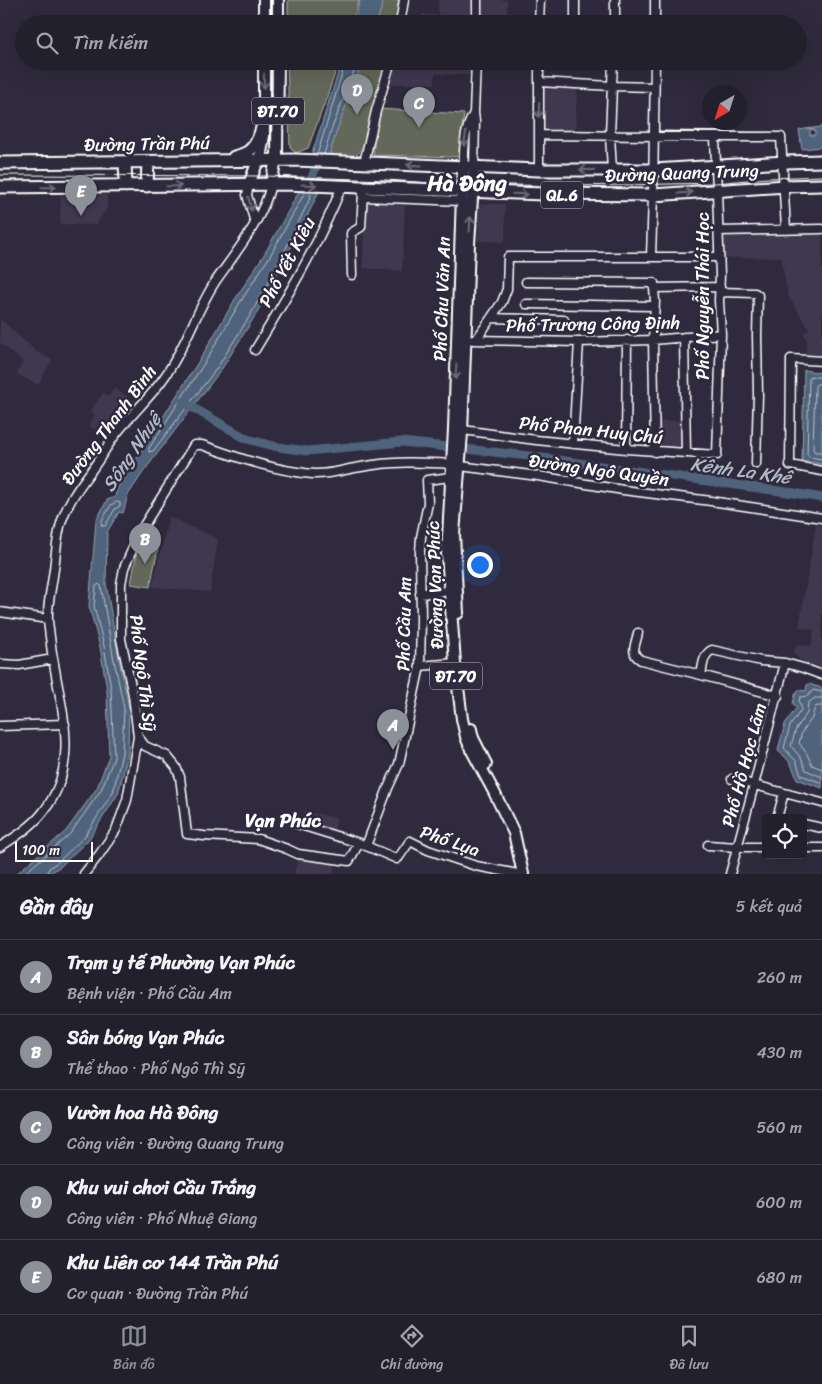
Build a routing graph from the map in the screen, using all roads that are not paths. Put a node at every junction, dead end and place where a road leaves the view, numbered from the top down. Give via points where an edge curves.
1 (264, 0) edge
2 (278, 0) edge
3 (404, 0) edge
4 (477, 0) edge
5 (540, 0) edge
6 (574, 0) edge
7 (615, 0) edge
8 (655, 0) edge
9 (264, 15) edge
10 (278, 15) edge
11 (402, 15) edge
12 (477, 15) edge
13 (539, 15) edge
14 (575, 15) edge
15 (615, 15) edge
16 (655, 15) edge
17 (264, 70) edge
18 (278, 70) edge
19 (388, 70) edge
20 (476, 70) edge
21 (539, 70) edge
22 (613, 70) edge
23 (655, 70) edge
24 (540, 82) junction
25 (612, 86) junction
26 (654, 87) junction
27 (264, 121) junction
28 (538, 135) junction
29 (610, 136) junction
30 (654, 136) junction
31 (715, 137) junction
32 (258, 160) junction
33 (275, 160) junction
34 (226, 161) junction
35 (822, 161) edge
36 (125, 162) junction
37 (148, 162) junction
38 (342, 162) joint
39 (782, 162) junction
40 (0, 163) edge
41 (364, 163) junction
42 (469, 164) junction
43 (716, 166) junction
44 (539, 170) junction
45 (612, 170) junction
46 (653, 170) junction
47 (249, 184) junction
48 (271, 184) junction
49 (822, 185) edge
50 (126, 186) junction
51 (147, 186) junction
52 (338, 186) junction
53 (783, 186) junction
54 (0, 187) edge
55 (718, 191) junction
56 (363, 192) junction
57 (653, 195) junction
58 (466, 196) junction
59 (255, 223) junction
60 (822, 229) edge
61 (786, 230) junction
62 (718, 231) junction
63 (650, 258) junction
64 (719, 258) junction
65 (352, 275) dead end
66 (526, 282) dead end
67 (654, 288) junction
68 (720, 290) junction
69 (463, 301) junction
70 (526, 304) dead end
71 (654, 306) junction
72 (491, 318) junction
73 (564, 320) dead end
74 (721, 334) junction
75 (684, 337) junction
76 (471, 340) junction
77 (628, 340) junction
78 (652, 340) junction
79 (578, 342) junction
80 (255, 350) dead end
81 (822, 361) edge
82 (460, 397) junction
83 (458, 431) junction
84 (573, 444) junction
85 (626, 449) junction
86 (655, 452) junction
87 (686, 453) junction
88 (717, 455) joint
89 (456, 463) junction
90 (756, 464) dead end
91 (822, 471) edge
92 (451, 477) junction
93 (452, 515) junction
94 (822, 518) edge
95 (446, 591) junction
96 (421, 594) junction
97 (0, 612) edge
98 (48, 619) junction
99 (638, 633) dead end
100 (53, 659) junction
101 (455, 663) junction
102 (785, 663) junction
103 (0, 664) edge
104 (420, 666) junction
105 (701, 675) junction
106 (822, 675) edge
107 (778, 696) junction
108 (462, 697) junction
109 (66, 724) junction
110 (0, 726) edge
111 (138, 737) junction
112 (732, 779) dead end
113 (754, 785) junction
114 (497, 791) junction
115 (784, 793) junction
116 (822, 803) edge
117 (778, 814) edge
118 (298, 824) dead end
119 (807, 825) edge
120 (822, 828) edge
121 (362, 844) junction
122 (708, 844) dead end
123 (0, 847) edge
124 (737, 847) junction
125 (762, 847) edge
126 (807, 848) edge
127 (822, 848) edge
128 (84, 874) edge
129 (518, 874) edge
130 (523, 874) edge
131 (528, 874) edge
132 (730, 874) edge

1 - 9 main road
2 - 10 main road
3 - 11 street
4 - 12 street
5 - 13 street
6 - 14 street
7 - 15 street
8 - 16 street
17 -> 27 main road, ĐT.70
18 - 33 main road, ĐT.70
19 - 41 street
20 - 42 street via 474,113 465,141
21 - 24 street
22 - 25 street
23 - 26 street
24 - 25 street
24 -> 28 street
25 - 26 street
25 - 29 street
26 - 30 street
27 - 32 main road, ĐT.70
27 - 34 highway via 260,136 250,150
28 - 29 street
28 - 44 street
29 - 30 street
29 - 45 street
30 - 31 street
30 - 46 street
31 - 39 street via 781,137
31 - 43 street, Phố Nguyễn Thái Học
32 - 33 highway, Đường Trần Phú / QL.6
32 - 34 highway, Đường Trần Phú / QL.6
32 - 47 main road, ĐT.70
33 - 38 highway, Đường Trần Phú / QL.6
33 - 48 main road, ĐT.70
34 - 37 highway, Đường Trần Phú / QL.6
35 - 39 highway, Đường Quang Trung / QL.6
36 - 37 highway, Đường Trần Phú / QL.6
36 - 40 highway, Đường Trần Phú / QL.6
36 - 50 highway
37 - 51 highway
38 - 41 highway, Đường Quang Trung / QL.6
39 - 43 highway, Đường Quang Trung / QL.6
39 - 53 street
42 -> 41 highway, Đường Quang Trung / QL.6
42 - 44 highway, Đường Quang Trung / QL.6
42 - 58 main road, Phố Chu Văn An / ĐT.70
43 - 46 highway, Đường Quang Trung / QL.6
43 - 55 street, Phố Nguyễn Thái Học
45 -> 44 highway, Đường Quang Trung / QL.6
45 - 46 highway, Đường Quang Trung / QL.6
46 - 57 street
47 - 48 highway, QL.6
51 -> 47 highway, QL.6
47 -> 59 street via 247,195
48 -> 52 highway, QL.6
48 - 59 street, Đường Thanh Bình
49 - 53 highway, Đường Quang Trung / QL.6
50 - 51 highway, QL.6
54 -> 50 highway, QL.6
52 - 56 highway, Đường Quang Trung / QL.6
52 - 80 street, Phố Yết Kiêu via 329,216 295,284
53 - 55 highway, Đường Quang Trung / QL.6
53 - 61 street
57 -> 55 highway, Đường Quang Trung / QL.6
55 - 62 street, Phố Nguyễn Thái Học
56 - 58 highway, Đường Quang Trung / QL.6
56 - 65 street via 361,227 351,232
58 -> 57 highway, Đường Quang Trung / QL.6
57 - 63 street
58 - 69 main road, Phố Chu Văn An / ĐT.70
59 - 98 street, Đường Thanh Bình via 209,292 163,379 120,429 75,494 61,522
60 - 61 street
61 - 62 street
62 - 64 street, Phố Nguyễn Thái Học
63 - 64 street
63 - 72 street via 508,258 507,289
64 - 68 street, Phố Nguyễn Thái Học
66 - 67 street via 654,283
67 - 68 street
67 - 71 street
68 - 74 street, Phố Nguyễn Thái Học
68 - 90 street via 758,295
69 - 76 main road, Phố Chu Văn An / ĐT.70
69 -> 82 main road, Phố Chu Văn An / ĐT.70
70 - 71 street
71 - 78 street
72 - 73 street
72 - 76 street
74 - 75 street, Phố Trương Công Định
74 - 88 street, Phố Nguyễn Thái Học
75 - 78 street, Phố Trương Công Định
75 - 87 street
76 - 79 street, Phố Trương Công Định
76 - 82 main road, Phố Chu Văn An / ĐT.70
77 - 78 street, Phố Trương Công Định
77 - 79 street, Phố Trương Công Định
77 - 85 street
78 - 86 street
79 - 84 street
81 - 91 street via 791,359 790,465
82 - 83 main road, Phố Chu Văn An / ĐT.70
83 - 84 street, Phố Phan Huy Chú
83 - 89 main road, ĐT.70
84 - 85 street, Phố Phan Huy Chú
85 - 86 street, Phố Phan Huy Chú
86 - 87 street, Phố Phan Huy Chú
87 - 88 street, Phố Phan Huy Chú
89 - 92 main road, Đường Vạn Phúc / ĐT.70
89 - 93 main road, Đường Vạn Phúc / ĐT.70
89 - 94 street, Đường Ngô Quyền
89 - 111 street, Phố Ngô Thì Sỹ via 398,462 315,474 262,465 202,444 194,445 141,530 120,584 121,640
92 - 93 main road, Đường Vạn Phúc / ĐT.70
92 - 96 street, Phố Cầu Am via 427,480 428,503 420,552
93 - 95 main road, Đường Vạn Phúc / ĐT.70
93 - 108 main road, Đường Vạn Phúc / ĐT.70
95 - 96 street
95 - 101 main road, Đường Vạn Phúc / ĐT.70
96 - 104 street, Phố Cầu Am
97 - 98 street
98 - 100 street, Đường Thanh Bình
99 - 105 street via 636,657
100 - 103 street via 19,665
100 - 109 street, Đường Thanh Bình
101 - 104 street
101 - 108 main road, Đường Vạn Phúc / ĐT.70
102 - 105 street via 712,650 706,655
102 - 106 street
102 - 107 street, Phố Hồ Học Lãm
104 - 121 street, Phố Cầu Am via 399,764
105 - 107 street
107 - 113 street, Phố Hồ Học Lãm
108 - 114 main road, Đường Vạn Phúc / ĐT.70 via 473,738
109 - 110 street
109 - 123 street, Đường Thanh Bình via 66,756 54,796 35,821
111 - 121 street via 145,746 167,756 177,770 186,834 258,839 298,854 349,861
111 - 128 street, Phố Ngô Thì Sỹ via 127,800 116,830
112 - 113 street
113 - 115 street
113 - 124 street, Phố Hồ Học Lãm
114 - 130 main road, Đường Vạn Phúc / ĐT.70 via 514,833
114 - 131 main road, Đường Vạn Phúc / ĐT.70 via 518,828
115 - 116 street
115 - 117 street
118 - 121 street
119 - 120 street
121 - 129 street, Phố Lụa via 396,859 410,841 476,866
122 - 124 street
124 - 125 street
124 - 132 street, Phố Hồ Học Lãm
126 - 127 street

